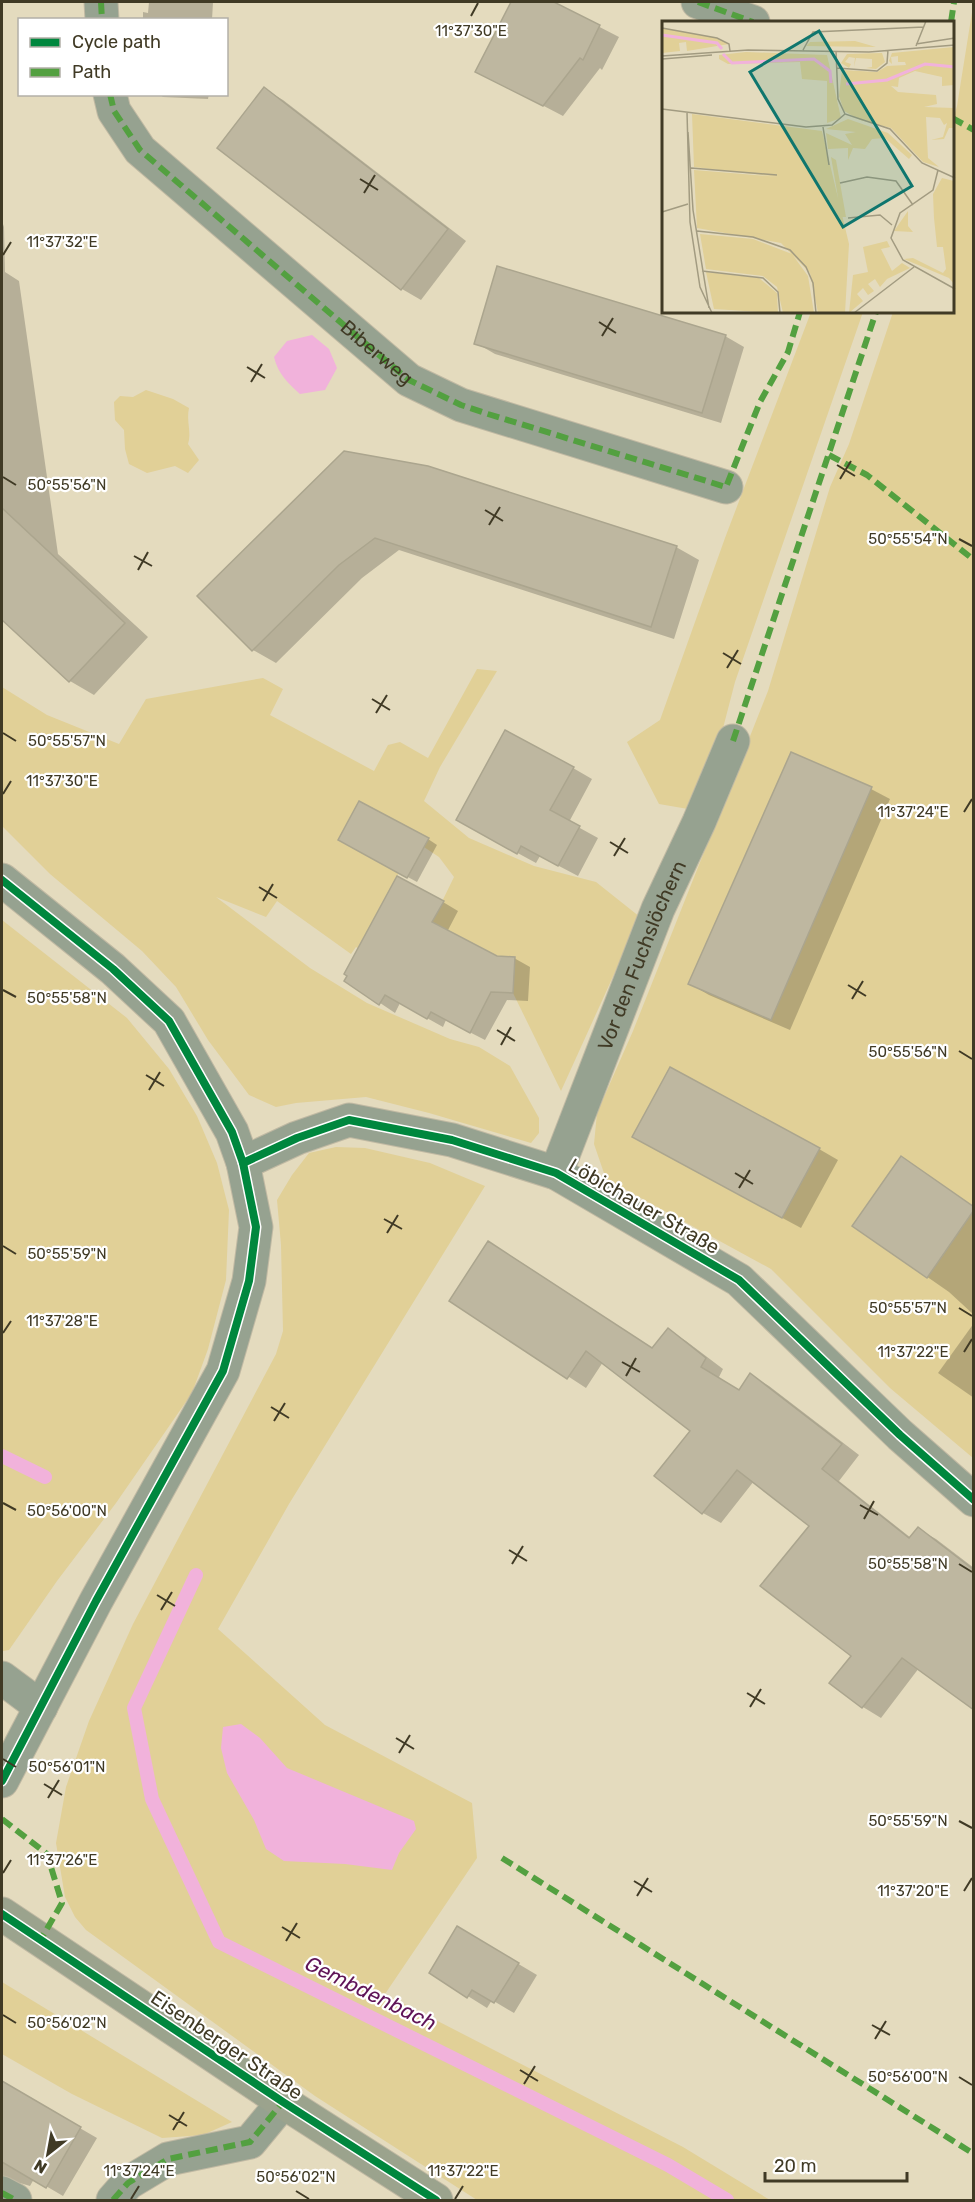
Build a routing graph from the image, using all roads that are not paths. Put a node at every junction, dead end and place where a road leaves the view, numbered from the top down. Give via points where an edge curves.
1 (101, 2) edge
2 (698, 2) edge
3 (102, 18) edge
4 (750, 21) edge
5 (110, 96) edge
6 (726, 487) dead end
7 (733, 741) dead end
8 (2, 880) edge
9 (243, 1163) junction
10 (556, 1173) junction
11 (974, 1500) edge
12 (2, 1678) edge
13 (41, 1707) junction
14 (2, 1780) edge
15 (2, 1914) edge
16 (283, 2102) junction
17 (2, 2193) edge
18 (15, 2200) edge
19 (113, 2200) edge
20 (436, 2200) edge

1 - 3 street
2 - 4 street
5 - 6 street, Biberweg via 114,111 140,150 409,380 461,405
7 - 10 street, Vor den Fuchslöchern via 658,909
8 - 9 street via 113,969 169,1022 232,1132
9 - 10 street, Löbichauer Straße via 349,1120 452,1140
9 - 13 street via 256,1227 249,1281 224,1371
10 - 11 street, Löbichauer Straße via 738,1281
12 - 13 street
13 - 14 street
15 - 16 main road, Eisenberger Straße
16 - 19 street via 250,2142 168,2159 128,2183
16 - 20 main road, Eisenberger Straße
17 - 18 street

